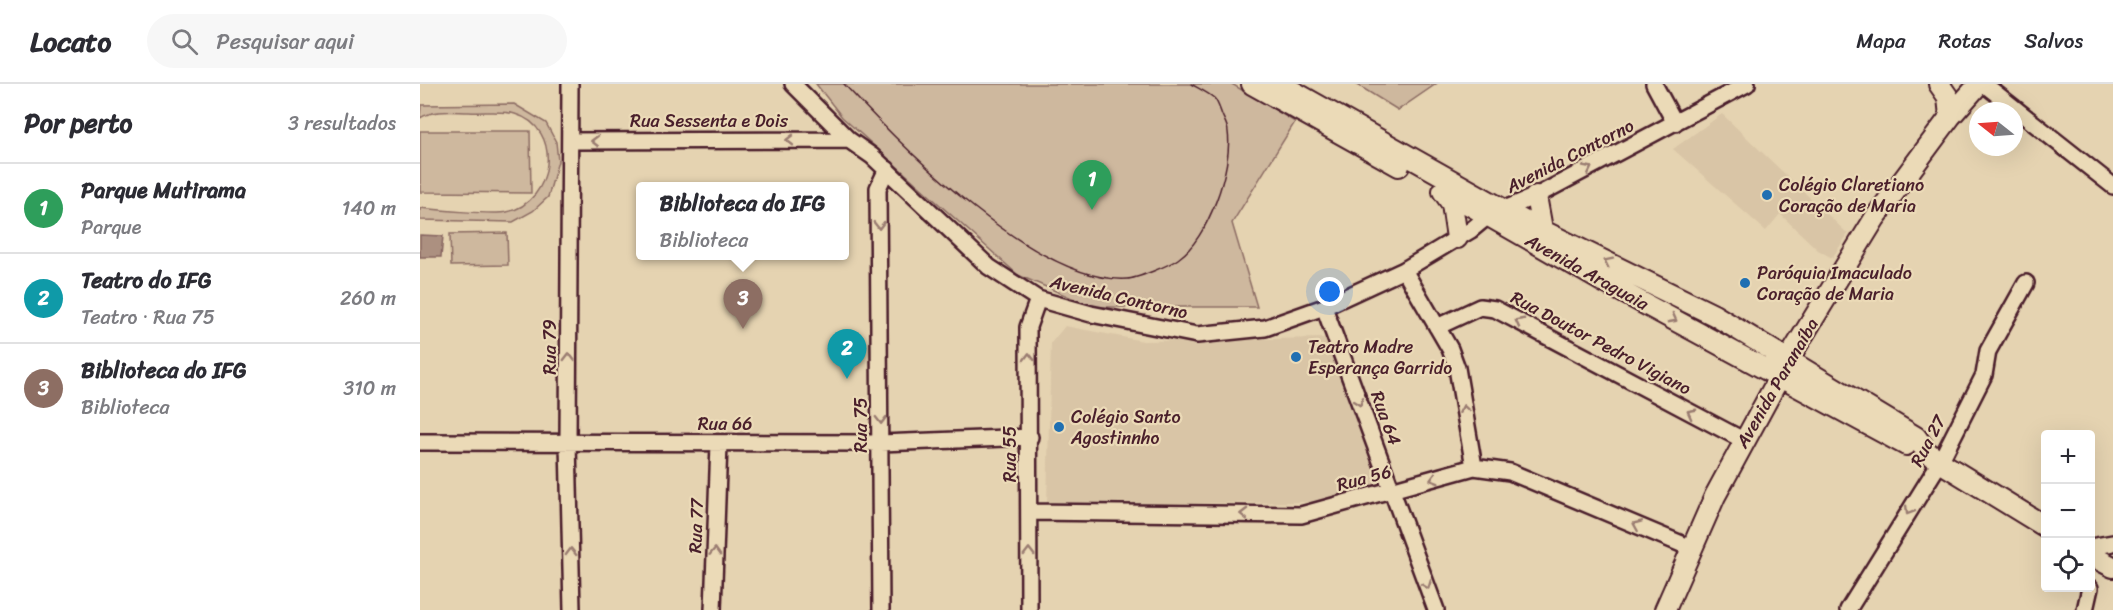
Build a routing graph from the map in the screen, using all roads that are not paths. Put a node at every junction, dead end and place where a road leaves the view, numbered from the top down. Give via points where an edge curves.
1 (570, 84) edge
2 (793, 84) edge
3 (1252, 84) edge
4 (1280, 84) edge
5 (1654, 84) edge
6 (1747, 84) edge
7 (1939, 84) edge
8 (1979, 84) edge
9 (1984, 84) edge
10 (1950, 117) junction
11 (1675, 123) junction
12 (849, 140) junction
13 (570, 141) junction
14 (887, 169) junction
15 (2113, 186) edge
16 (1443, 191) junction
17 (1536, 195) junction
18 (1497, 213) junction
19 (1542, 229) junction
20 (1457, 238) junction
21 (1404, 270) junction
22 (2026, 283) dead end
23 (1038, 299) junction
24 (1324, 308) junction
25 (1437, 327) junction
26 (1783, 369) junction
27 (1030, 437) junction
28 (1743, 440) junction
29 (420, 442) edge
30 (568, 443) junction
31 (881, 443) junction
32 (718, 444) junction
33 (1933, 457) junction
34 (1474, 467) junction
35 (1392, 491) junction
36 (1030, 512) junction
37 (2041, 524) edge
38 (2113, 543) edge
39 (2095, 546) edge
40 (1691, 548) junction
41 (2095, 557) edge
42 (2113, 567) edge
43 (2089, 592) edge
44 (572, 610) edge
45 (713, 610) edge
46 (881, 610) edge
47 (1029, 610) edge
48 (1436, 610) edge
49 (1665, 610) edge
50 (1848, 610) edge
51 (2085, 610) edge

1 - 13 street, Rua 79
2 - 12 street, Avenida Contorno
3 - 16 main road, Avenida Araguaia
4 - 18 main road, Avenida Araguaia
5 - 11 street
6 - 11 street, Avenida Contorno
7 - 10 main road via 1948,97
8 - 10 main road, Avenida Paranaíba
9 - 15 street
10 - 26 main road, Avenida Paranaíba via 1875,218
17 -> 11 street, Avenida Contorno
12 -> 13 street, Rua Sessenta e Dois
12 - 14 street, Avenida Contorno
30 -> 13 street, Rua 79
14 - 23 street, Avenida Contorno via 989,267
14 -> 31 street, Rua 75 via 878,188
16 - 18 main road, Avenida Araguaia
16 - 20 main road via 1452,204
17 - 18 street, Avenida Contorno
17 - 19 main road
18 - 19 main road, Avenida Araguaia
18 - 20 street, Avenida Contorno
18 -> 26 main road, Avenida Araguaia via 1604,282 1756,362
26 -> 19 main road, Avenida Araguaia via 1714,315
20 - 21 street, Avenida Contorno
21 - 24 street, Avenida Contorno
21 - 25 street
22 - 33 street, Rua 27 via 1988,351 1984,375
23 - 24 street, Avenida Contorno via 1197,335 1265,328
27 -> 23 street, Rua 55 via 1028,327
24 -> 35 street, Rua 64
28 -> 25 street, Rua Doutor Pedro Vigiano via 1495,309 1480,307
34 -> 25 street via 1457,368
26 - 28 main road, Avenida Paranaíba
26 - 33 main road, Avenida Araguaia via 1916,436
27 - 31 street, Rua 66
27 - 36 street, Rua 55
28 - 40 main road, Avenida Paranaíba
29 - 30 street, Rua 66
30 - 32 street, Rua 66
44 -> 30 street, Rua 79
31 - 32 street, Rua 66
31 - 46 street, Rua 75
45 -> 32 street, Rua 77
33 - 37 main road, Avenida Araguaia
33 -> 50 street, Rua 27
34 -> 35 street, Rua 56
40 -> 34 street, Rua 56 via 1510,472
35 -> 36 street, Rua 56 via 1301,515
35 -> 48 street, Rua 64
47 -> 36 street, Rua 55
38 - 39 street
40 - 49 main road, Avenida Paranaíba
41 - 42 main road
43 - 51 street

